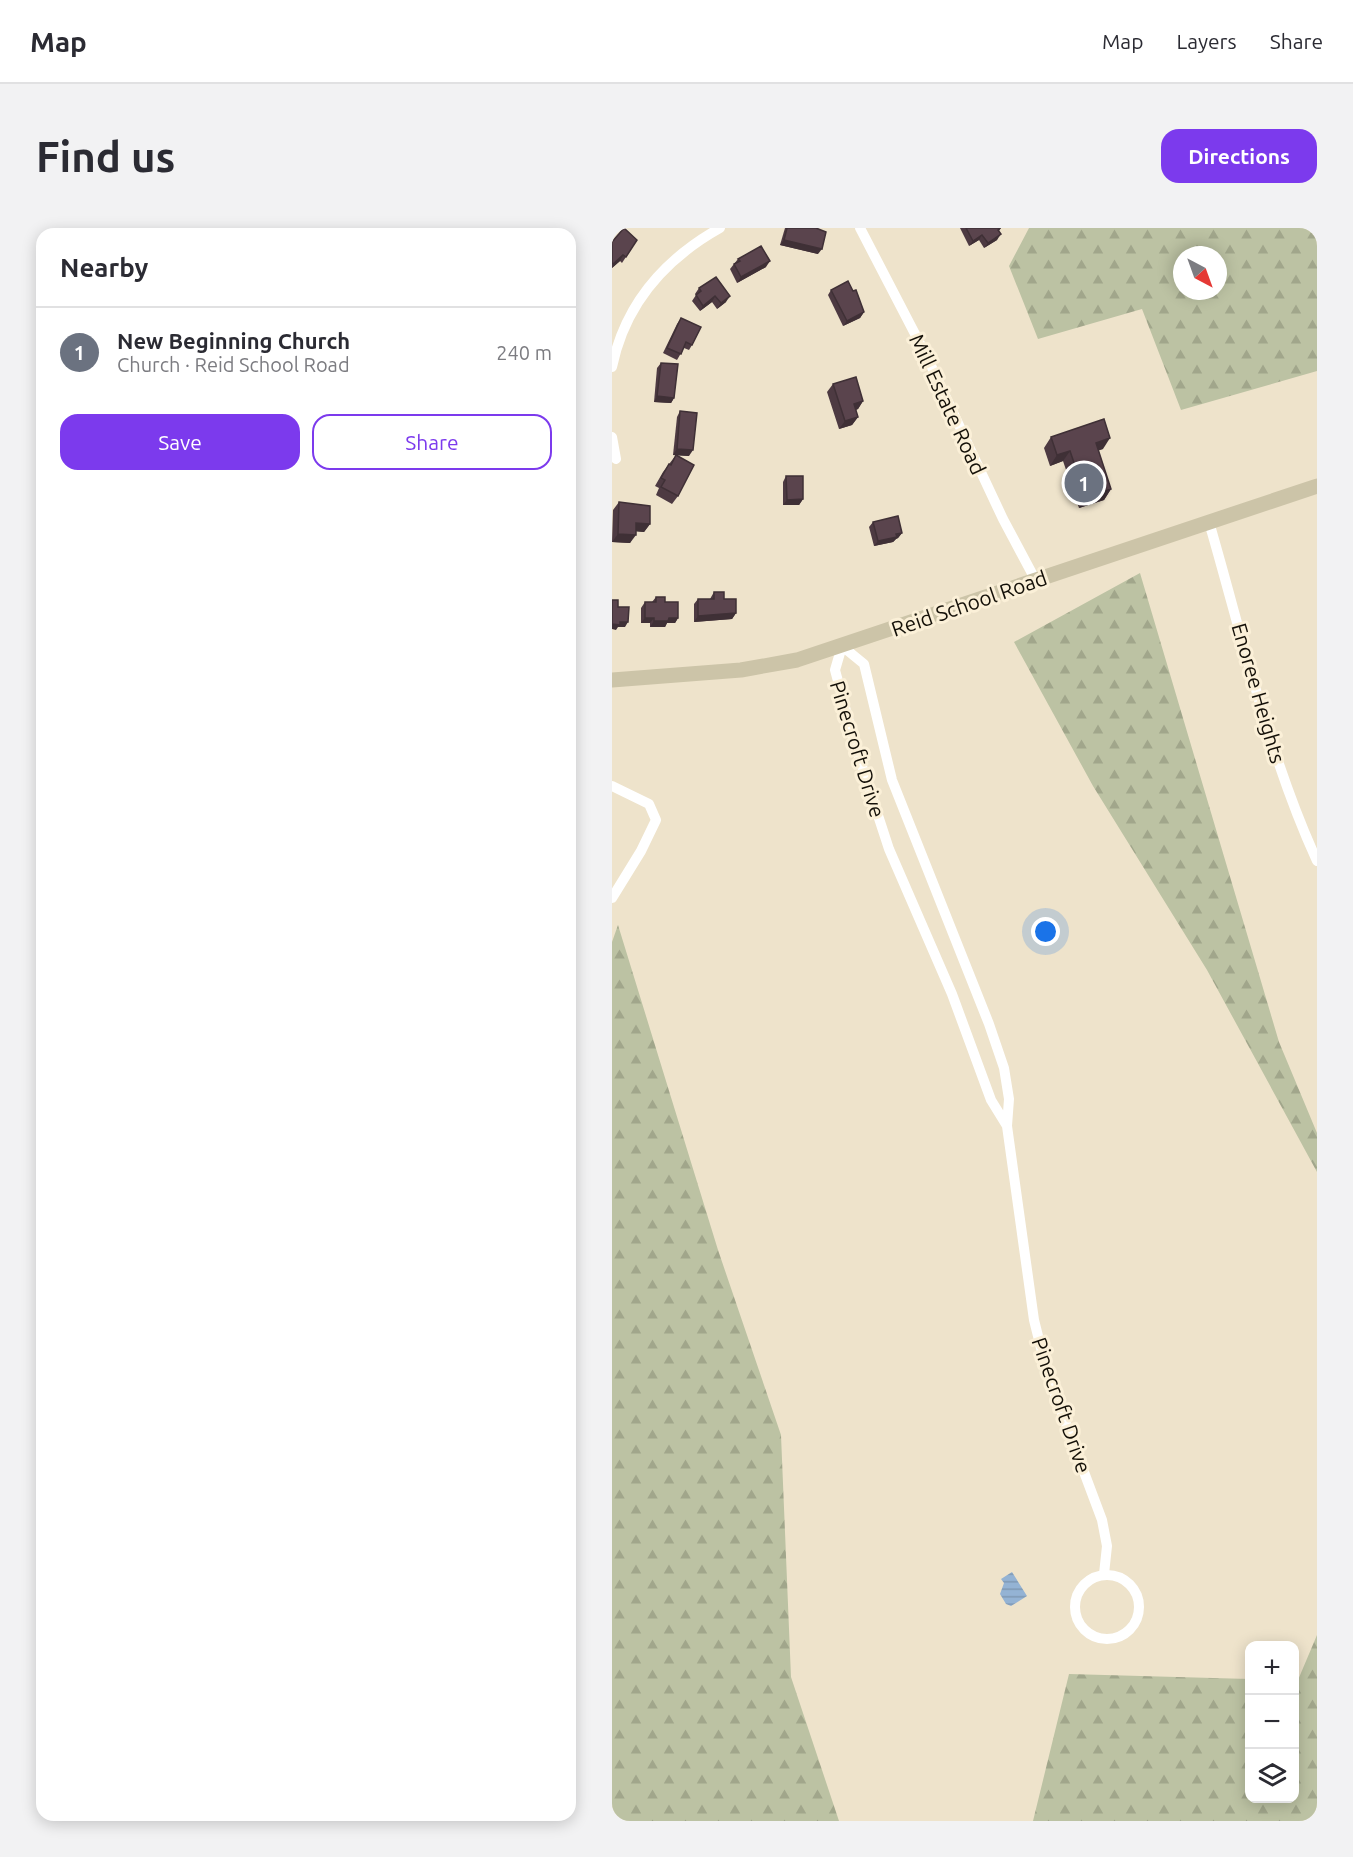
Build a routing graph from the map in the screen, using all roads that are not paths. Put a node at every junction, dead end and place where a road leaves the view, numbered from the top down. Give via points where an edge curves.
1 (720, 228) edge
2 (860, 228) edge
3 (612, 367) edge
4 (612, 437) edge
5 (616, 459) dead end
6 (1317, 486) edge
7 (1209, 522) junction
8 (1035, 579) junction
9 (842, 646) junction
10 (612, 680) edge
11 (612, 786) edge
12 (1317, 861) edge
13 (612, 898) edge
14 (1007, 1126) junction
15 (1104, 1574) junction

1 - 3 street via 671,262 639,298 621,330
2 - 8 street, Mill Estate Road
4 - 5 street
6 - 7 street, Reid School Road
7 - 8 street, Reid School Road
7 - 12 street, Enoree Heights via 1275,750
8 - 9 street, Reid School Road
9 - 10 street, Reid School Road via 797,660 741,670
9 - 14 street, Pinecroft Drive via 835,670 889,849 952,994 991,1100
9 - 14 street, Pinecroft Drive via 864,664 892,780 989,1024 1004,1068 1009,1099
11 - 13 street via 649,804 656,820
14 - 15 street, Pinecroft Drive via 1034,1320 1048,1376 1102,1520 1107,1546
15 - 15 street via 1085,1583 1076,1595 1074,1609 1078,1623 1088,1634 1109,1639 1129,1631 1137,1619 1139,1604 1131,1585 1119,1576

